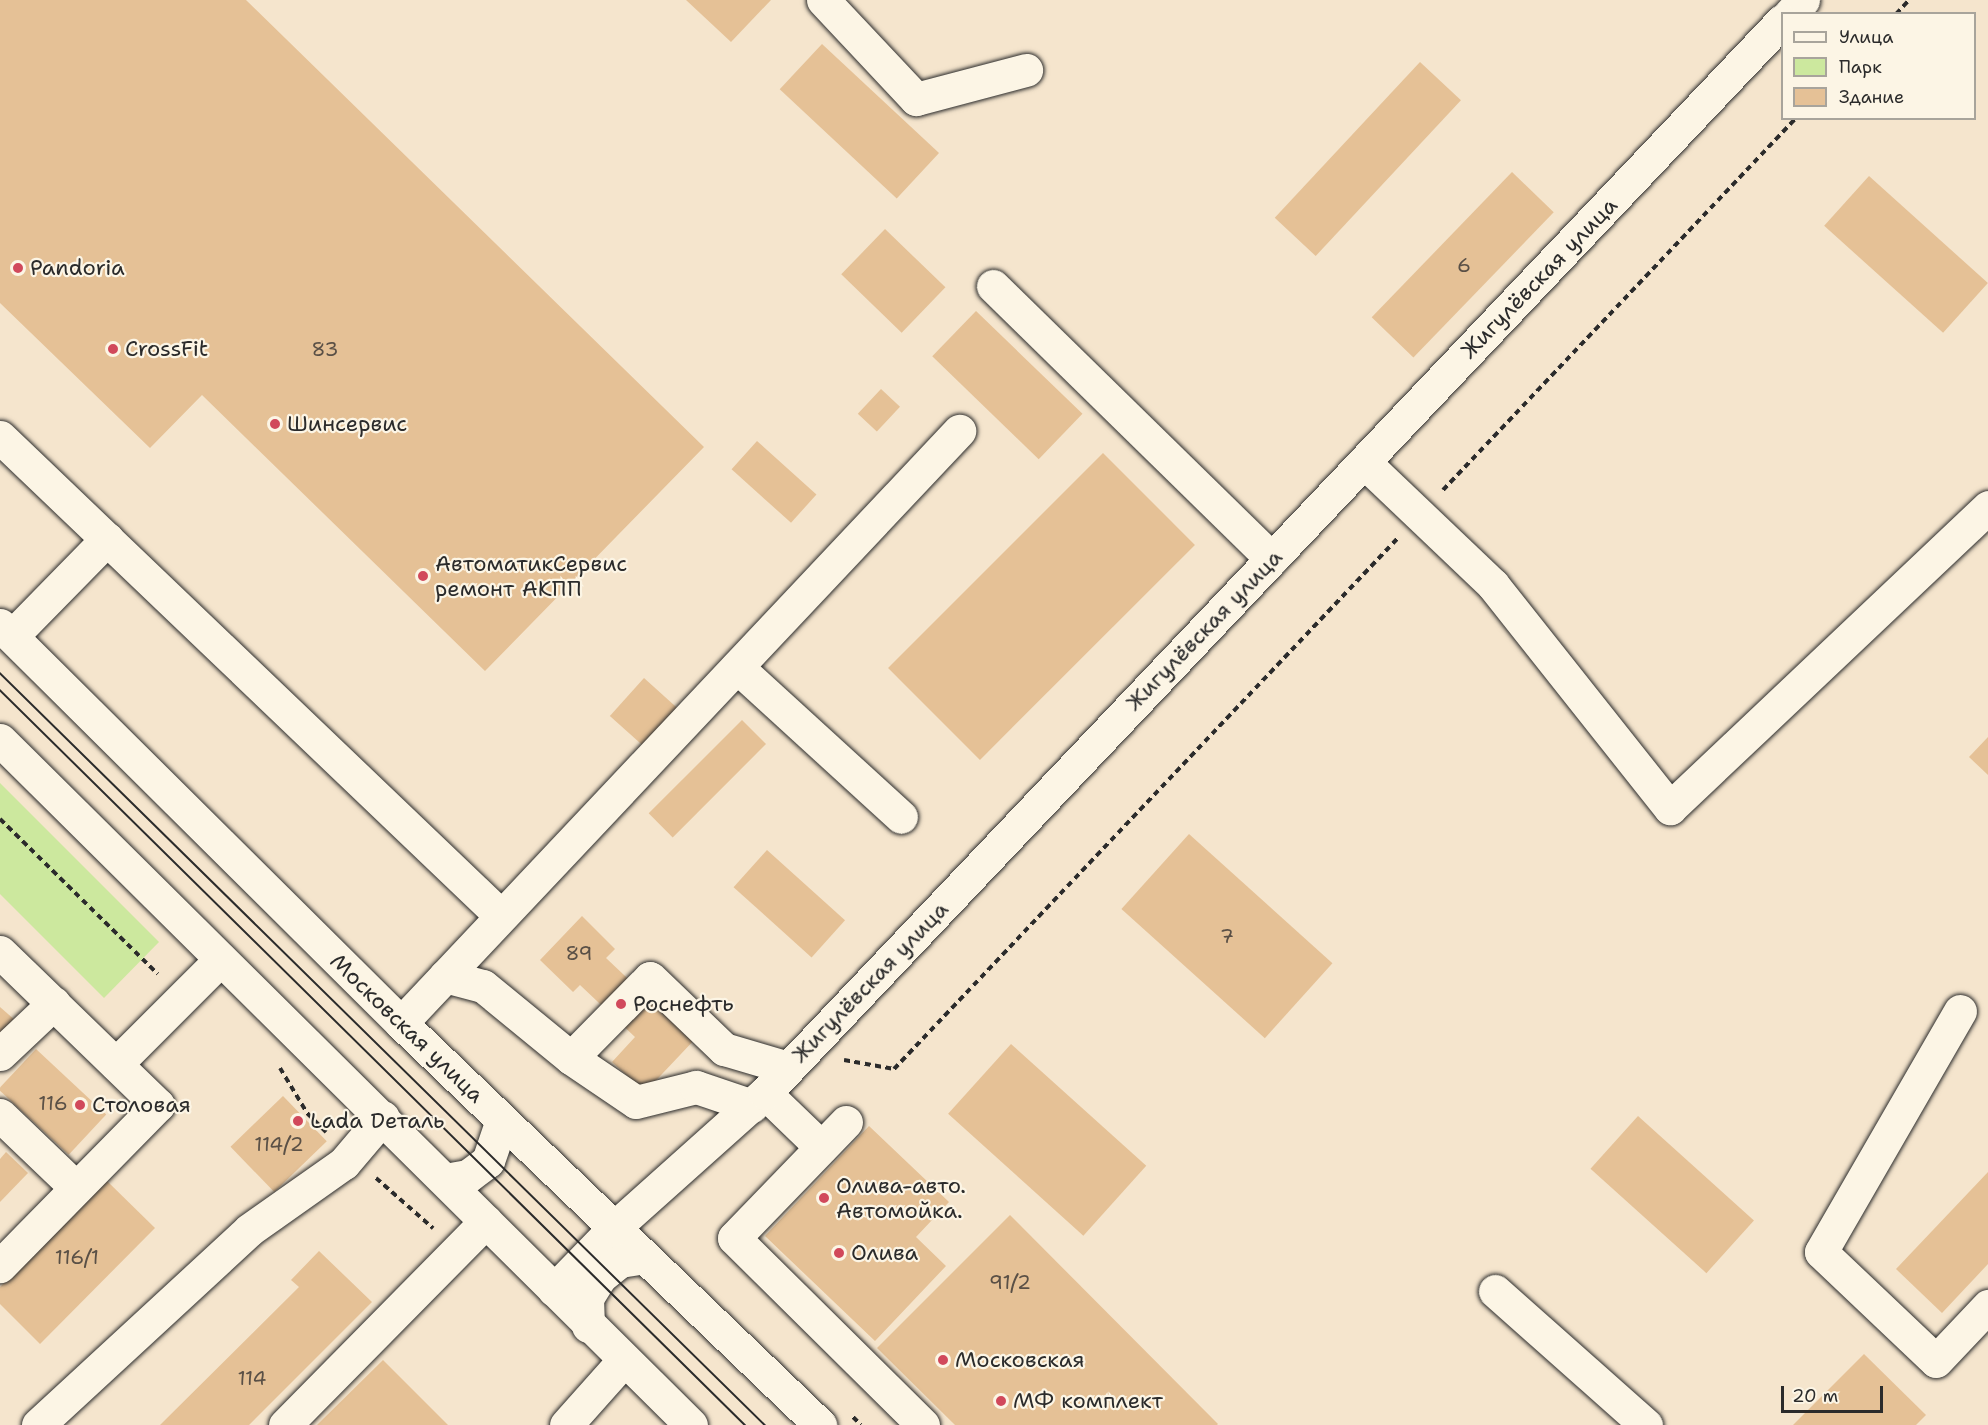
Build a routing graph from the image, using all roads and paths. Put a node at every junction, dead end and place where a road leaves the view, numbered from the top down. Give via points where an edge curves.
1 (822, 0) edge
2 (1803, 0) edge
3 (1909, 0) edge
4 (1792, 12) edge
5 (1898, 12) edge
6 (1781, 22) edge
7 (1026, 70) dead end
8 (1794, 120) edge
9 (993, 286) dead end
10 (959, 431) dead end
11 (0, 437) edge
12 (1364, 462) junction
13 (1988, 507) edge
14 (1421, 513) junction
15 (107, 539) junction
16 (1272, 559) junction
17 (6, 630) edge
18 (737, 667) junction
19 (0, 740) edge
20 (901, 817) dead end
21 (0, 819) edge
22 (501, 916) junction
23 (0, 952) edge
24 (221, 959) junction
25 (445, 976) junction
26 (183, 996) junction
27 (54, 1003) junction
28 (1960, 1011) dead end
29 (401, 1023) junction
30 (0, 1054) edge
31 (572, 1058) junction
32 (796, 1060) junction
33 (116, 1064) junction
34 (758, 1099) junction
35 (0, 1115) edge
36 (382, 1117) junction
37 (502, 1120) junction
38 (846, 1122) dead end
39 (821, 1147) junction
40 (445, 1180) junction
41 (76, 1188) junction
42 (486, 1221) junction
43 (615, 1227) junction
44 (644, 1257) junction
45 (0, 1266) edge
46 (554, 1290) junction
47 (1495, 1291) dead end
48 (1988, 1306) edge
49 (588, 1326) junction
50 (624, 1360) junction
51 (38, 1425) edge
52 (285, 1425) edge
53 (566, 1425) edge
54 (691, 1425) edge
55 (820, 1425) edge
56 (923, 1425) edge
57 (1646, 1425) edge

1 - 7 street via 916,99
2 - 4 street
3 - 5 path
6 - 12 street, Жигулёвская улица
8 - 14 path
9 - 16 street
10 - 18 street
11 - 15 street
12 - 14 street
12 - 16 street, Жигулёвская улица
13 - 14 street via 1670,808 1494,585
14 - 32 path via 894,1069
15 - 17 street
15 - 22 street
16 - 32 street, Жигулёвская улица
17 - 29 street, Московская улица
18 - 20 street
18 - 22 street
19 - 24 street
21 - 26 path
22 - 25 street
23 - 27 street
24 - 26 street
24 - 36 street
25 - 29 street
25 - 31 street via 483,986
26 - 33 street
27 - 30 street
27 - 33 street
28 - 48 street via 1821,1252 1936,1361
29 - 37 street, Московская улица
31 - 32 street via 650,978 724,1049
31 - 34 street via 636,1102 696,1087
32 - 34 street, Жигулёвская улица
33 - 41 street via 158,1105
34 - 39 street
34 - 43 street, Жигулёвская улица
35 - 41 street
36 - 40 street
36 - 51 street via 344,1163 249,1230
37 - 40 street via 488,1161 468,1176
37 - 43 street, Московская улица
38 - 39 street
39 - 56 street via 734,1238
40 - 42 street
41 - 45 street
42 - 46 street
42 - 52 street
43 - 44 street, Московская улица
43 - 46 street, Жигулёвская улица
44 - 49 street via 620,1261 600,1277 587,1298
44 - 55 street, Московская улица
46 - 49 street
47 - 57 street
49 - 50 street
50 - 53 street
50 - 54 street

